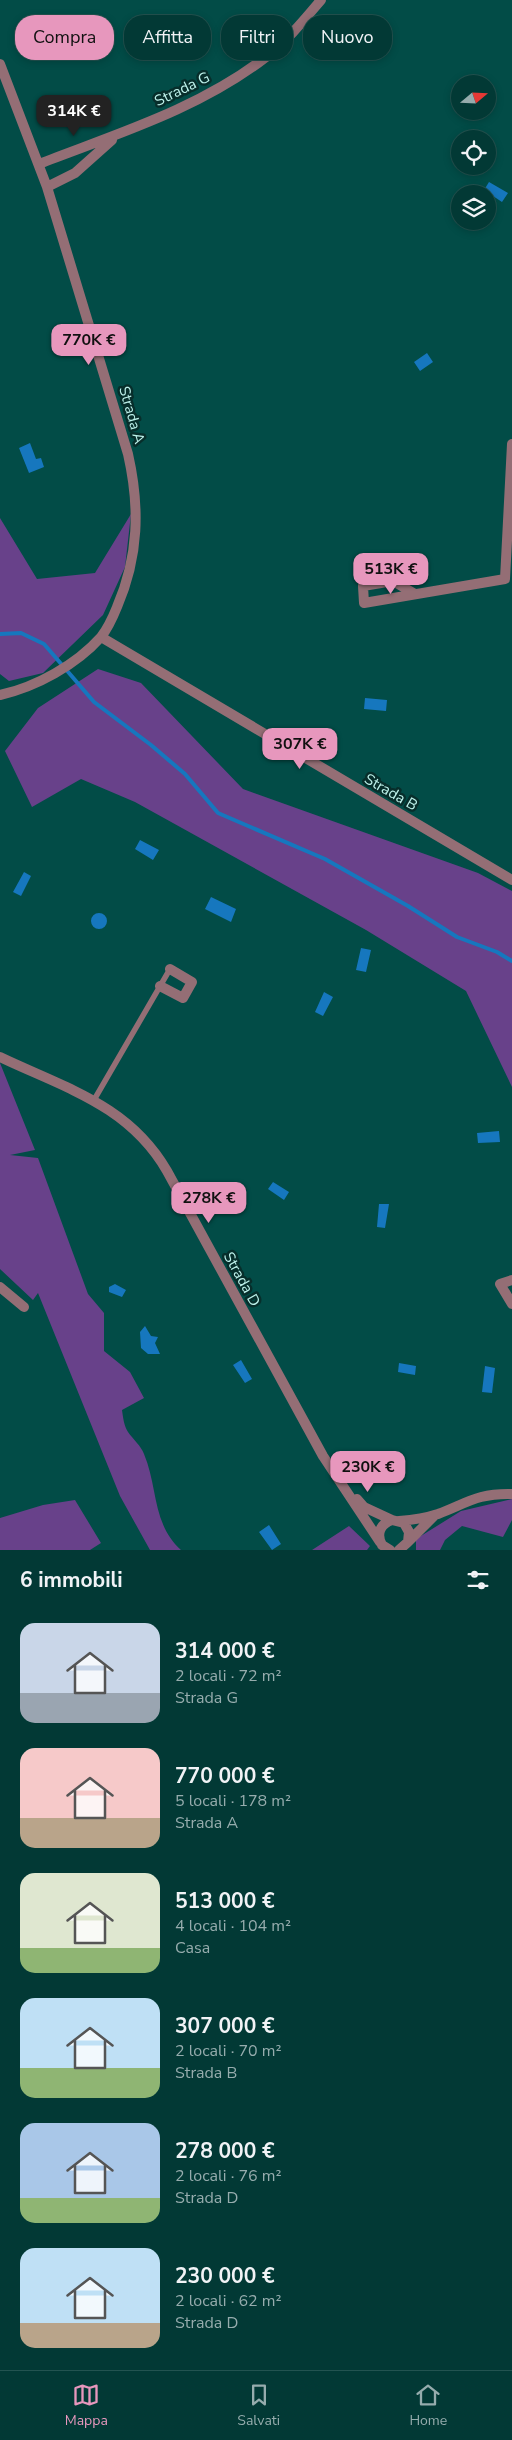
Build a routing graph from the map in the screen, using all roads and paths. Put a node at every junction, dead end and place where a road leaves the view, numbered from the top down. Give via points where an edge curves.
1 (321, 0) edge
2 (0, 64) edge
3 (117, 136) junction
4 (39, 164) junction
5 (47, 188) junction
6 (512, 444) edge
7 (508, 582) edge
8 (415, 594) dead end
9 (101, 637) junction
10 (0, 696) edge
11 (512, 880) edge
12 (170, 969) joint
13 (160, 986) junction
14 (0, 1058) edge
15 (94, 1100) junction
16 (512, 1280) edge
17 (0, 1287) edge
18 (512, 1304) edge
19 (24, 1307) dead end
20 (336, 1476) junction
21 (512, 1494) edge
22 (437, 1514) junction
23 (396, 1521) junction
24 (405, 1547) edge
25 (386, 1548) edge

1 - 3 street, Strada G via 280,46 232,80
2 - 4 street, Strada A
3 - 4 street, Strada G
3 - 5 street, Strada G via 78,170
4 - 5 street, Strada A
5 - 9 street, Strada A via 122,432 136,497 134,553 121,598
6 - 7 street
7 - 8 street
9 - 10 street, Strada A via 64,667 25,688
9 - 11 street, Strada B
12 - 13 lane
12 - 13 street via 192,982 183,998
13 - 15 lane
14 - 15 street, Strada D
15 - 20 street, Strada D via 128,1122 159,1158
16 - 18 street via 500,1284
17 - 19 street
20 - 23 street, Strada D via 364,1507
20 - 25 street, Strada D
21 - 22 street via 465,1500
22 - 23 street
22 - 24 street
23 - 24 street via 404,1524 409,1532
23 - 25 street via 382,1526 379,1534

